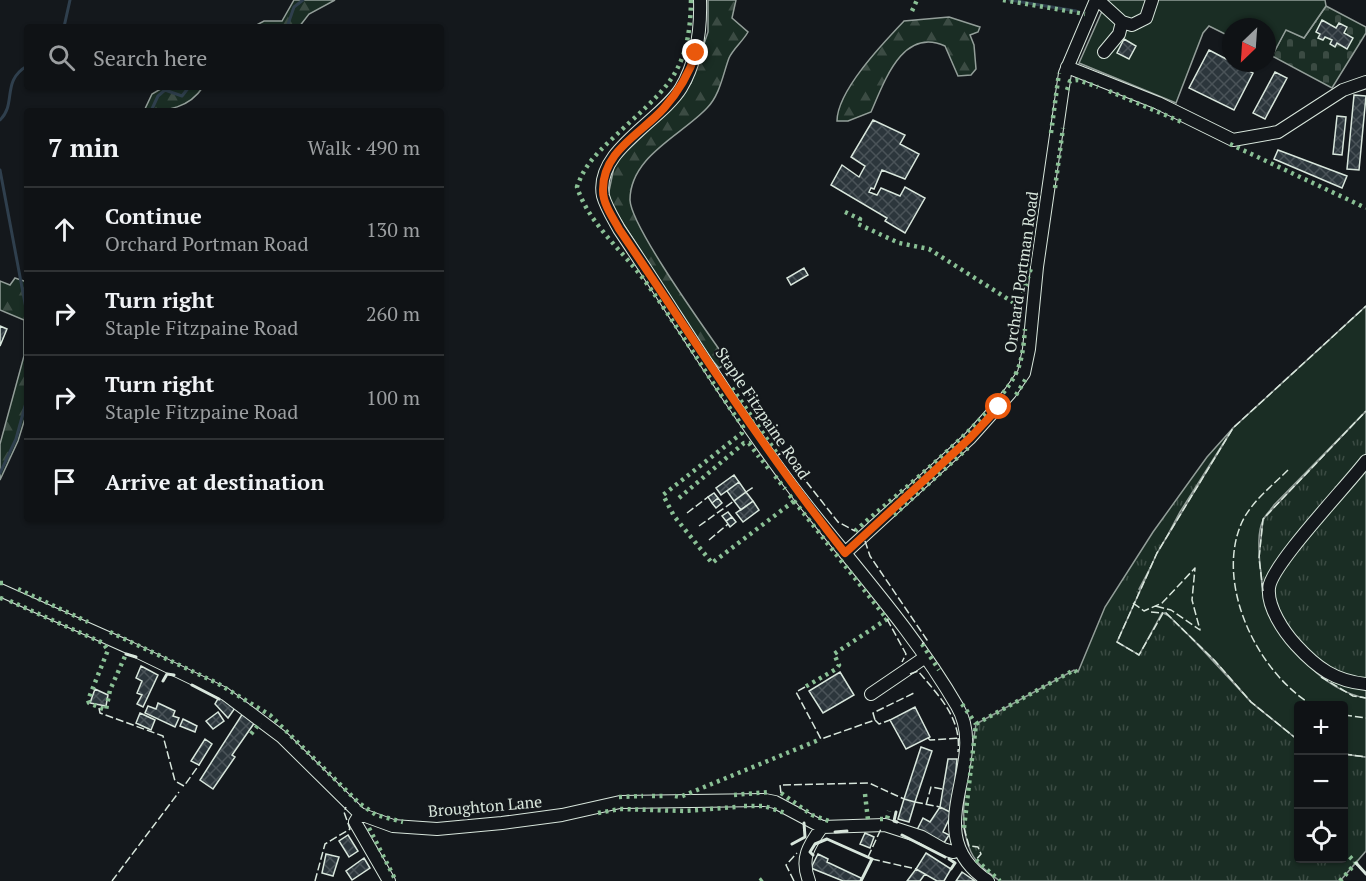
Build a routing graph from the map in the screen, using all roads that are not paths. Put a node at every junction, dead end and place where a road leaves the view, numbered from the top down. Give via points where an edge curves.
1 (700, 0) edge
2 (1097, 0) edge
3 (1152, 0) edge
4 (1122, 22) junction
5 (1104, 52) dead end
6 (1067, 67) junction
7 (1366, 82) edge
8 (1366, 461) edge
9 (845, 553) junction
10 (0, 590) edge
11 (924, 658) junction
12 (1366, 684) edge
13 (871, 694) dead end
14 (360, 814) junction
15 (822, 826) junction
16 (959, 850) junction
17 (389, 881) edge
18 (809, 881) edge
19 (988, 881) edge

1 - 9 street, Staple Fitzpaine Road via 699,36 690,69 663,110 617,152 606,175 603,194 619,229 755,433
2 - 4 street
2 - 6 street, Orchard Portman Road
3 - 4 street via 1146,18 1140,23
4 - 5 street via 1119,34
6 - 7 street via 1158,103 1233,140 1278,132 1343,90
6 - 9 street, Orchard Portman Road via 1024,373 970,438
8 - 12 street via 1279,566 1269,588 1274,610 1292,641 1308,658 1337,679
9 - 11 street, Staple Fitzpaine Road
10 - 14 street, Broughton Lane via 225,694 282,737
11 - 13 street
11 - 16 street, Staple Fitzpaine Road via 965,721 954,833
14 - 15 street, Broughton Lane via 393,826 437,829 552,816 620,802 765,800
14 - 17 street via 355,822 358,832
15 - 16 street, Broughton Lane via 885,825 922,837 943,849
15 - 18 street via 804,855
16 - 19 street via 974,872

